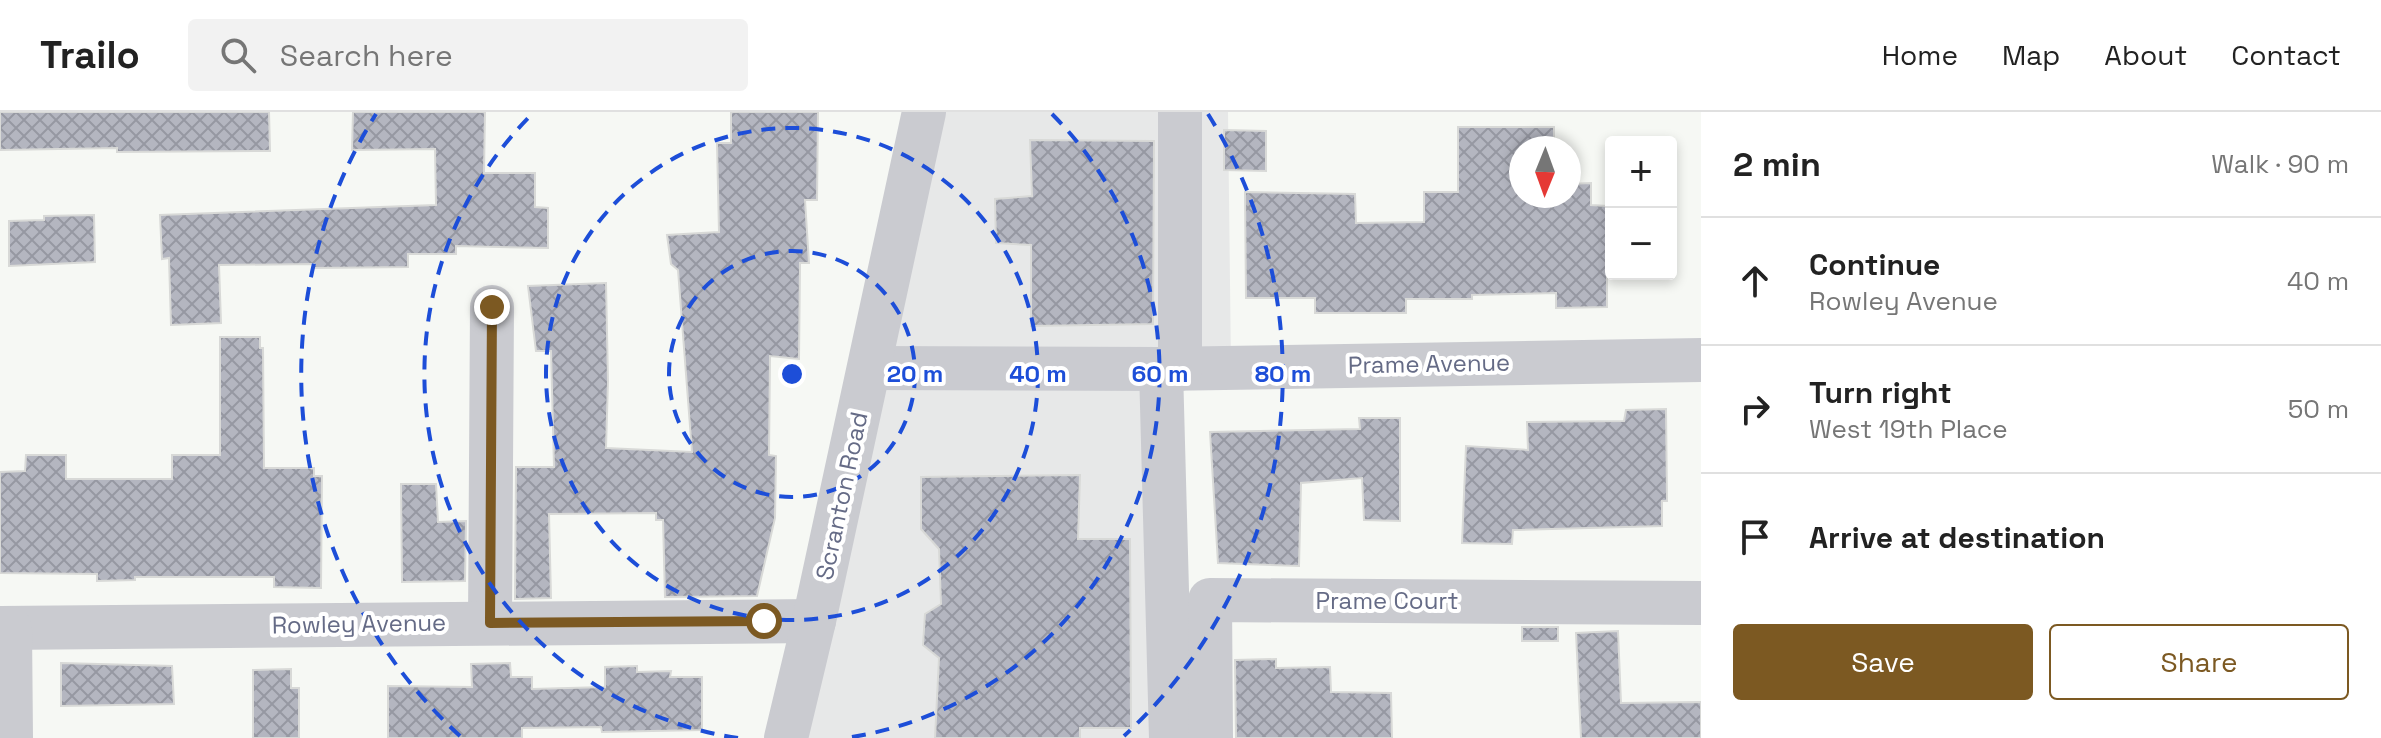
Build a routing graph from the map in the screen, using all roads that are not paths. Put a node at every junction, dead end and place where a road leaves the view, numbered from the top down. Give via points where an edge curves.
1 (924, 112) edge
2 (1180, 112) edge
3 (492, 307) dead end
4 (1701, 360) edge
5 (870, 368) junction
6 (1170, 369) junction
7 (1701, 603) edge
8 (814, 621) junction
9 (490, 623) junction
10 (5, 628) edge
11 (11, 738) edge
12 (786, 738) edge
13 (1171, 738) edge
14 (1211, 738) edge

1 - 5 street, Scranton Road
2 - 6 street
3 - 9 street
4 - 6 street, Prame Avenue
5 - 6 street, Prame Avenue
5 - 8 street, Scranton Road
6 - 13 street
7 - 14 street, Prame Court via 1210,600
8 - 9 street, Rowley Avenue
8 - 12 street, Scranton Road
9 - 10 street, Rowley Avenue
10 - 11 street

